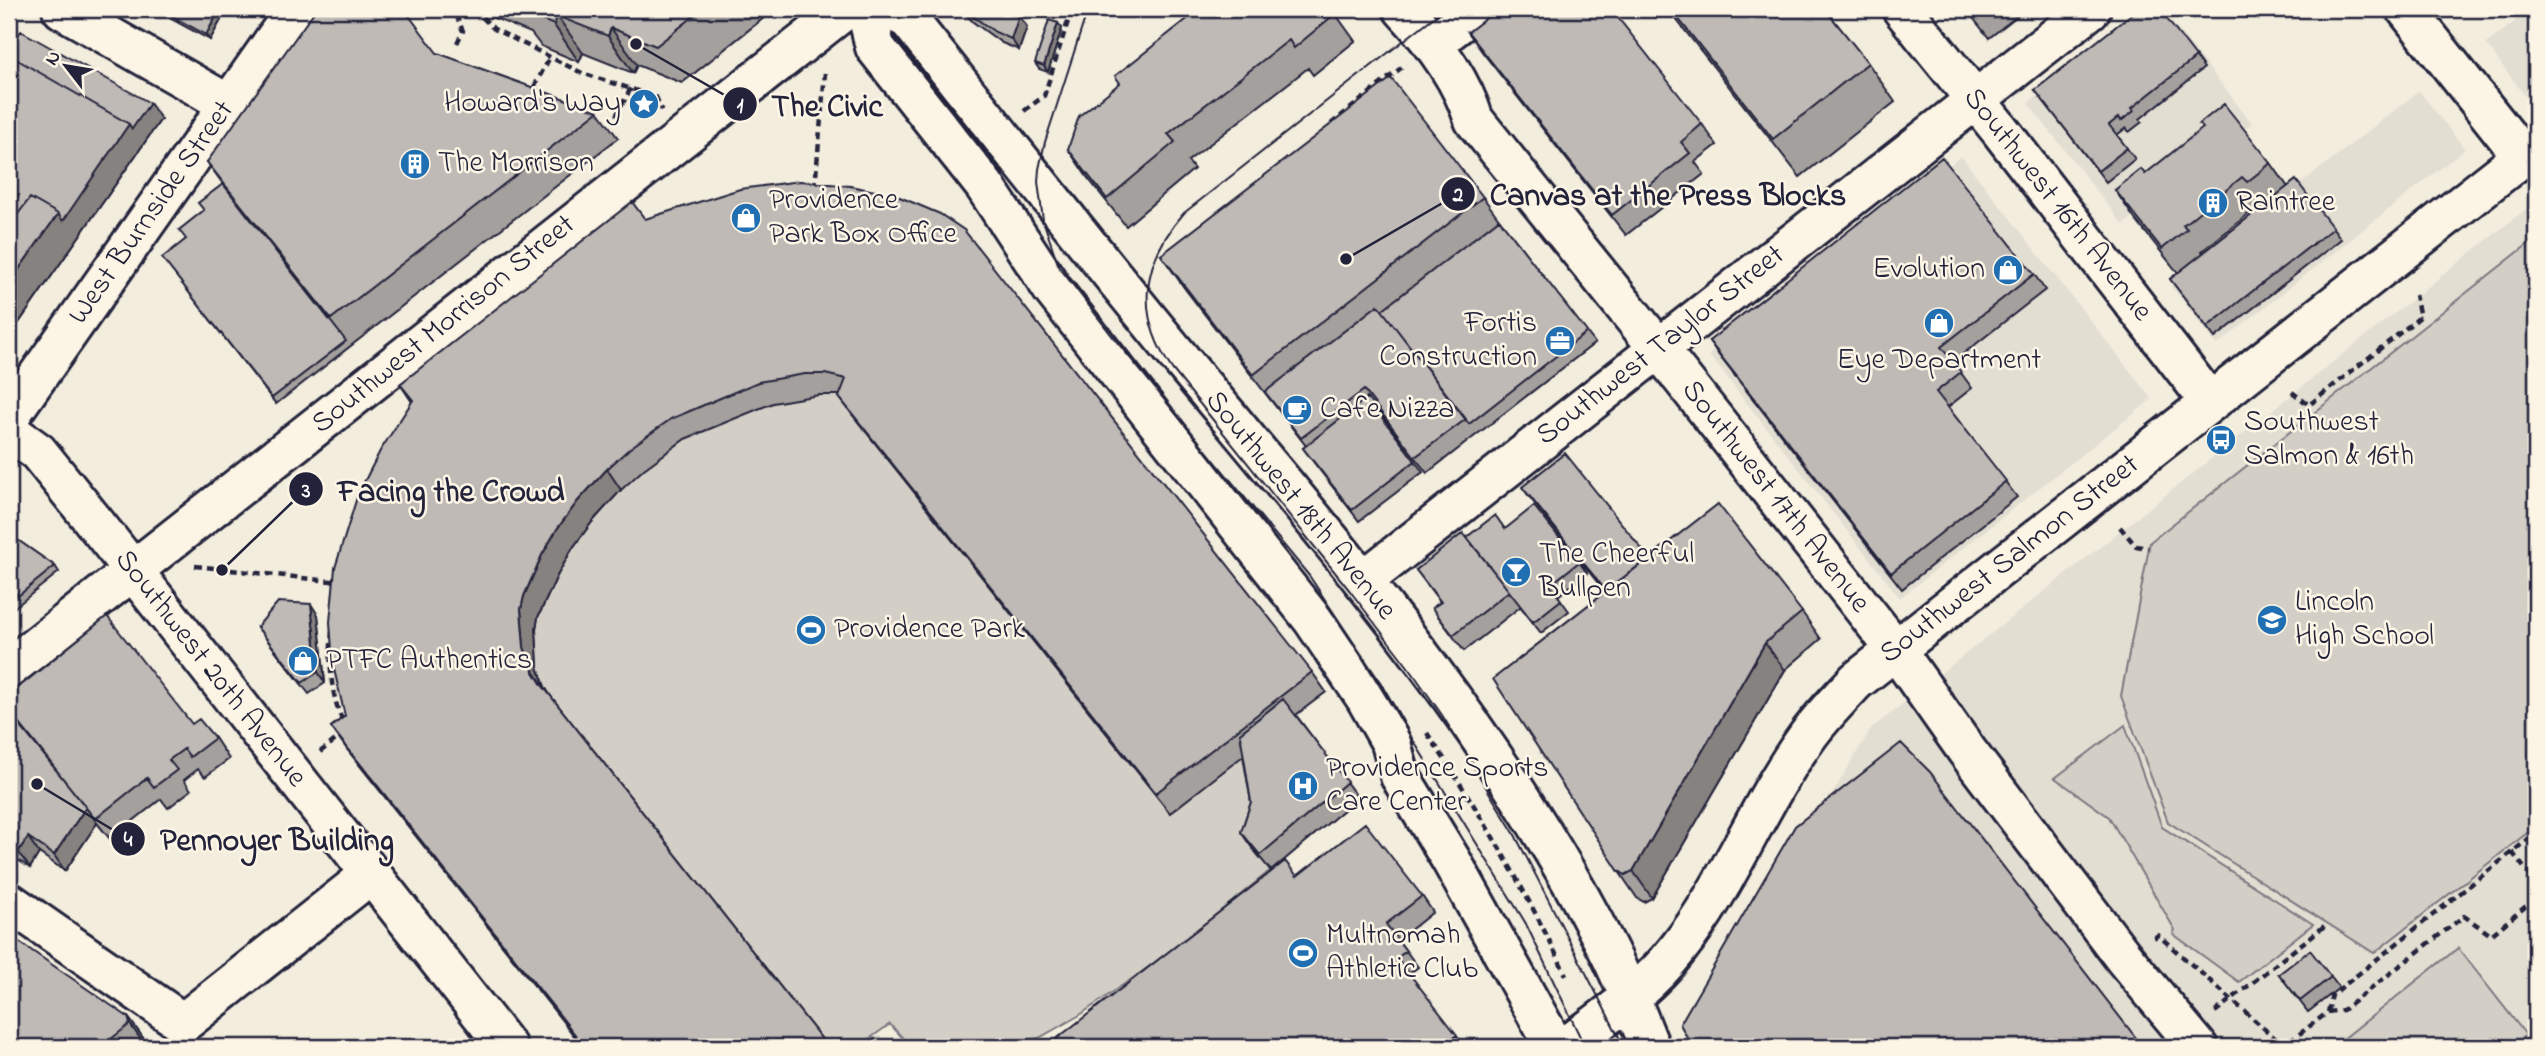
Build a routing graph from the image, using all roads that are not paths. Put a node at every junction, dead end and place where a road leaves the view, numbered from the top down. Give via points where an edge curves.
1 (62, 9) edge
2 (296, 9) edge
3 (846, 9) edge
4 (866, 9) edge
5 (887, 9) edge
6 (1403, 9) edge
7 (1478, 9) edge
8 (1902, 9) edge
9 (2091, 9) edge
10 (2406, 9) edge
11 (1432, 44) junction
12 (1975, 99) junction
13 (228, 104) junction
14 (2529, 152) edge
15 (1659, 349) junction
16 (2210, 402) junction
17 (9, 417) edge
18 (9, 431) edge
19 (134, 571) junction
20 (1364, 580) junction
21 (1896, 650) junction
22 (9, 668) edge
23 (371, 874) junction
24 (9, 902) edge
25 (1629, 997) junction
26 (508, 1047) edge
27 (1555, 1047) edge
28 (1566, 1047) edge
29 (1650, 1047) edge
30 (2198, 1047) edge

1 - 13 street
2 - 13 street, West Burnside Street
3 - 19 street, Southwest Morrison Street
4 - 27 street, Southwest 18th Avenue via 875,47 984,186 1046,280 1313,620 1365,697 1391,743 1400,776
5 - 20 street, Southwest 18th Avenue via 908,19 1096,257
6 - 11 street, Southwest 17th Avenue
7 - 11 street
8 - 12 street, Southwest 16th Avenue
9 - 12 street, Southwest Taylor Street
10 - 14 street
11 - 15 street, Southwest 17th Avenue via 1467,97 1474,120
12 - 15 street, Southwest Taylor Street
12 - 16 street, Southwest 16th Avenue
13 - 17 street, West Burnside Street
14 - 16 street, Southwest Salmon Street
15 - 20 street, Southwest Taylor Street
15 - 21 street, Southwest 17th Avenue
16 - 21 street, Southwest Salmon Street
18 - 19 street, Southwest 20th Avenue via 38,452
19 - 22 street, Southwest Morrison Street
19 - 23 street, Southwest 20th Avenue
20 - 25 street, Southwest 18th Avenue via 1462,710 1531,813 1605,943
21 - 25 street, Southwest Salmon Street via 1856,681 1807,736 1696,924 1656,975
21 - 30 street, Southwest 17th Avenue via 2124,958
23 - 24 street via 183,1023
23 - 26 street, Southwest 20th Avenue
25 - 28 street, Southwest Salmon Street
25 - 29 street, Southwest 18th Avenue

